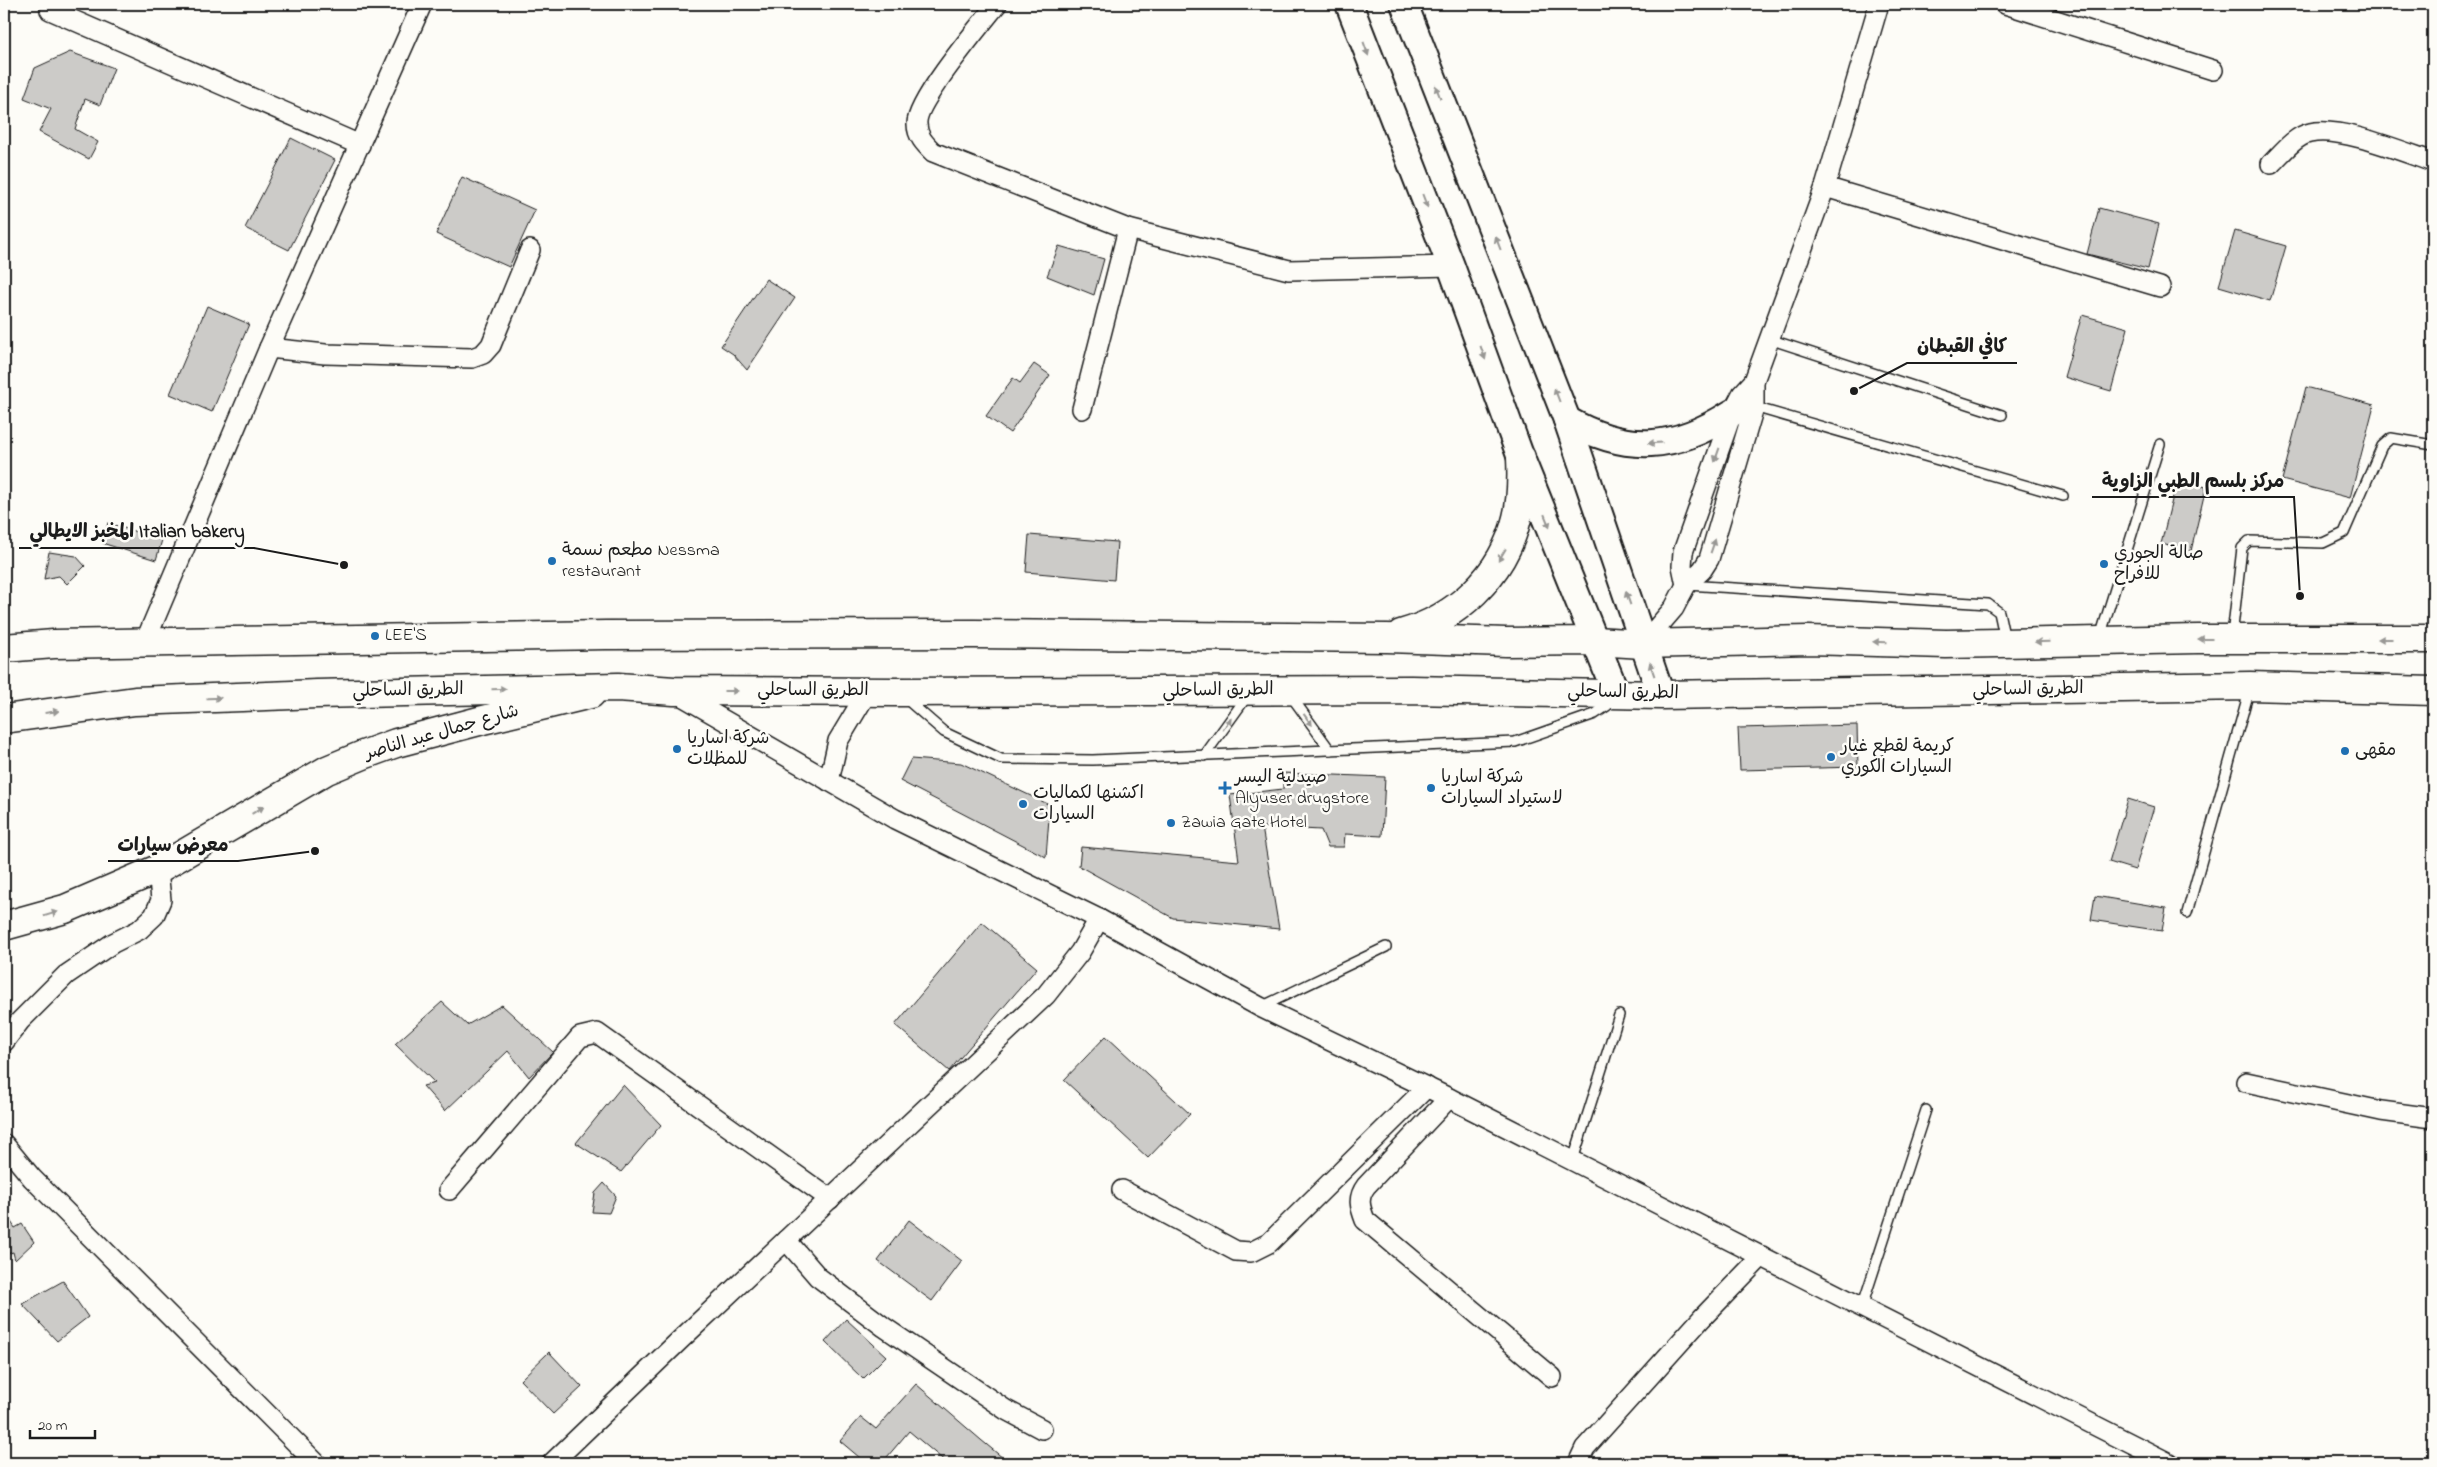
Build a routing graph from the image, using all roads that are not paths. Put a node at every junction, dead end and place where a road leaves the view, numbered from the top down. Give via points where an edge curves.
1 (422, 4) edge
2 (997, 4) edge
3 (1349, 4) edge
4 (1404, 4) edge
5 (1879, 4) edge
6 (2005, 4) edge
7 (50, 10) dead end
8 (2213, 70) dead end
9 (360, 144) junction
10 (2433, 162) edge
11 (2271, 164) dead end
12 (1825, 188) junction
13 (1128, 228) junction
14 (530, 250) dead end
15 (1451, 266) junction
16 (2160, 288) dead end
17 (1769, 340) junction
18 (269, 348) junction
19 (1082, 409) dead end
20 (1743, 410) junction
21 (2002, 415) dead end
22 (1567, 420) junction
23 (2160, 444) dead end
24 (2433, 445) edge
25 (1521, 458) junction
26 (2063, 496) dead end
27 (1686, 585) junction
28 (1387, 638) junction
29 (2232, 639) junction
30 (2433, 639) edge
31 (1595, 641) junction
32 (2098, 641) junction
33 (144, 642) junction
34 (2006, 643) junction
35 (1643, 644) junction
36 (4, 648) edge
37 (2250, 686) junction
38 (618, 687) junction
39 (1286, 690) junction
40 (674, 691) junction
41 (868, 691) junction
42 (2433, 691) edge
43 (898, 692) junction
44 (1250, 692) junction
45 (1616, 693) junction
46 (1660, 695) junction
47 (4, 719) edge
48 (1330, 750) junction
49 (1204, 756) junction
50 (829, 781) junction
51 (158, 869) junction
52 (2187, 913) dead end
53 (1099, 919) junction
54 (4, 926) edge
55 (1386, 947) dead end
56 (1260, 1008) junction
57 (1618, 1015) dead end
58 (4, 1042) edge
59 (2246, 1082) dead end
60 (1427, 1087) junction
61 (1449, 1098) junction
62 (1926, 1110) dead end
63 (2433, 1118) edge
64 (4, 1144) edge
65 (1573, 1160) junction
66 (449, 1190) dead end
67 (1122, 1190) dead end
68 (830, 1199) junction
69 (786, 1240) junction
70 (1762, 1256) junction
71 (1862, 1307) junction
72 (1552, 1377) dead end
73 (1042, 1429) dead end
74 (316, 1463) edge
75 (552, 1463) edge
76 (1578, 1463) edge
77 (2169, 1463) edge

1 - 9 street
2 - 13 street via 922,106 916,122 920,137 934,152
3 -> 15 main road
22 -> 4 main road
5 - 12 street
6 - 8 street
7 - 9 street
9 - 18 street
10 - 11 street via 2328,132 2309,133 2294,142
12 - 16 street
12 - 17 street
13 - 15 street via 1289,270
13 - 19 street
14 - 18 street via 491,345 483,354 472,358 325,354
15 -> 25 main road
17 - 20 street via 1754,381 1742,394
17 - 21 lane
18 - 33 street
20 -> 22 main road via 1687,437 1663,443 1612,440
20 - 26 lane
20 -> 27 street via 1683,552
27 -> 20 street via 1709,559
35 -> 22 main road
23 - 32 lane
24 - 29 lane via 2391,438 2382,446 2344,532 2337,536 2323,543 2245,543
25 -> 28 main road via 1522,489 1517,519 1506,548 1490,575 1470,598 1445,616 1417,630
25 -> 31 main road
27 - 34 lane via 1988,604 1999,612
27 - 35 street via 1674,608
28 - 31 main road
28 - 33 main road via 606,635
30 -> 29 main road
29 -> 32 main road
31 - 35 main road
31 - 45 main road
32 -> 34 main road
33 - 36 main road
34 -> 35 main road via 1808,640
46 -> 35 main road
37 - 42 main road, الطريق الساحلي
37 - 46 main road, الطريق الساحلي
37 - 52 lane
38 - 40 main road, الطريق الساحلي
47 -> 38 main road, الطريق الساحلي via 135,701
51 -> 38 main road, شارع جمال عبد الناصر via 327,770 363,755 396,743
39 - 44 main road, الطريق الساحلي
39 - 45 main road, الطريق الساحلي
39 -> 48 lane
40 -> 41 main road, الطريق الساحلي
40 - 50 street
41 - 43 main road, الطريق الساحلي
41 - 50 street via 838,740
43 - 44 main road, الطريق الساحلي
43 - 49 lane via 944,732 1002,760
49 -> 44 lane
45 - 46 main road, الطريق الساحلي
45 - 48 lane via 1607,706 1595,714 1515,742
48 - 49 lane
50 - 53 street via 895,819
54 -> 51 main road, شارع جمال عبد الناصر via 65,909
51 - 58 street via 161,900 154,916 139,930 113,943 66,975 20,1021
53 - 56 street
53 - 68 street via 1080,952 1046,995
55 - 56 lane
56 - 60 street
57 - 65 lane
59 - 63 street via 2381,1111
60 - 61 street
60 - 67 street via 1269,1243 1251,1252 1236,1251
61 - 65 street
61 - 72 street via 1366,1186 1361,1193 1360,1209 1365,1220
62 - 71 lane
64 - 74 street via 32,1178
65 - 70 street
66 - 68 street via 580,1037 597,1033
68 - 69 street
69 - 73 street via 818,1276 884,1327 1006,1410
69 - 75 street
70 - 71 street
70 - 76 street via 1584,1448
71 - 77 street

